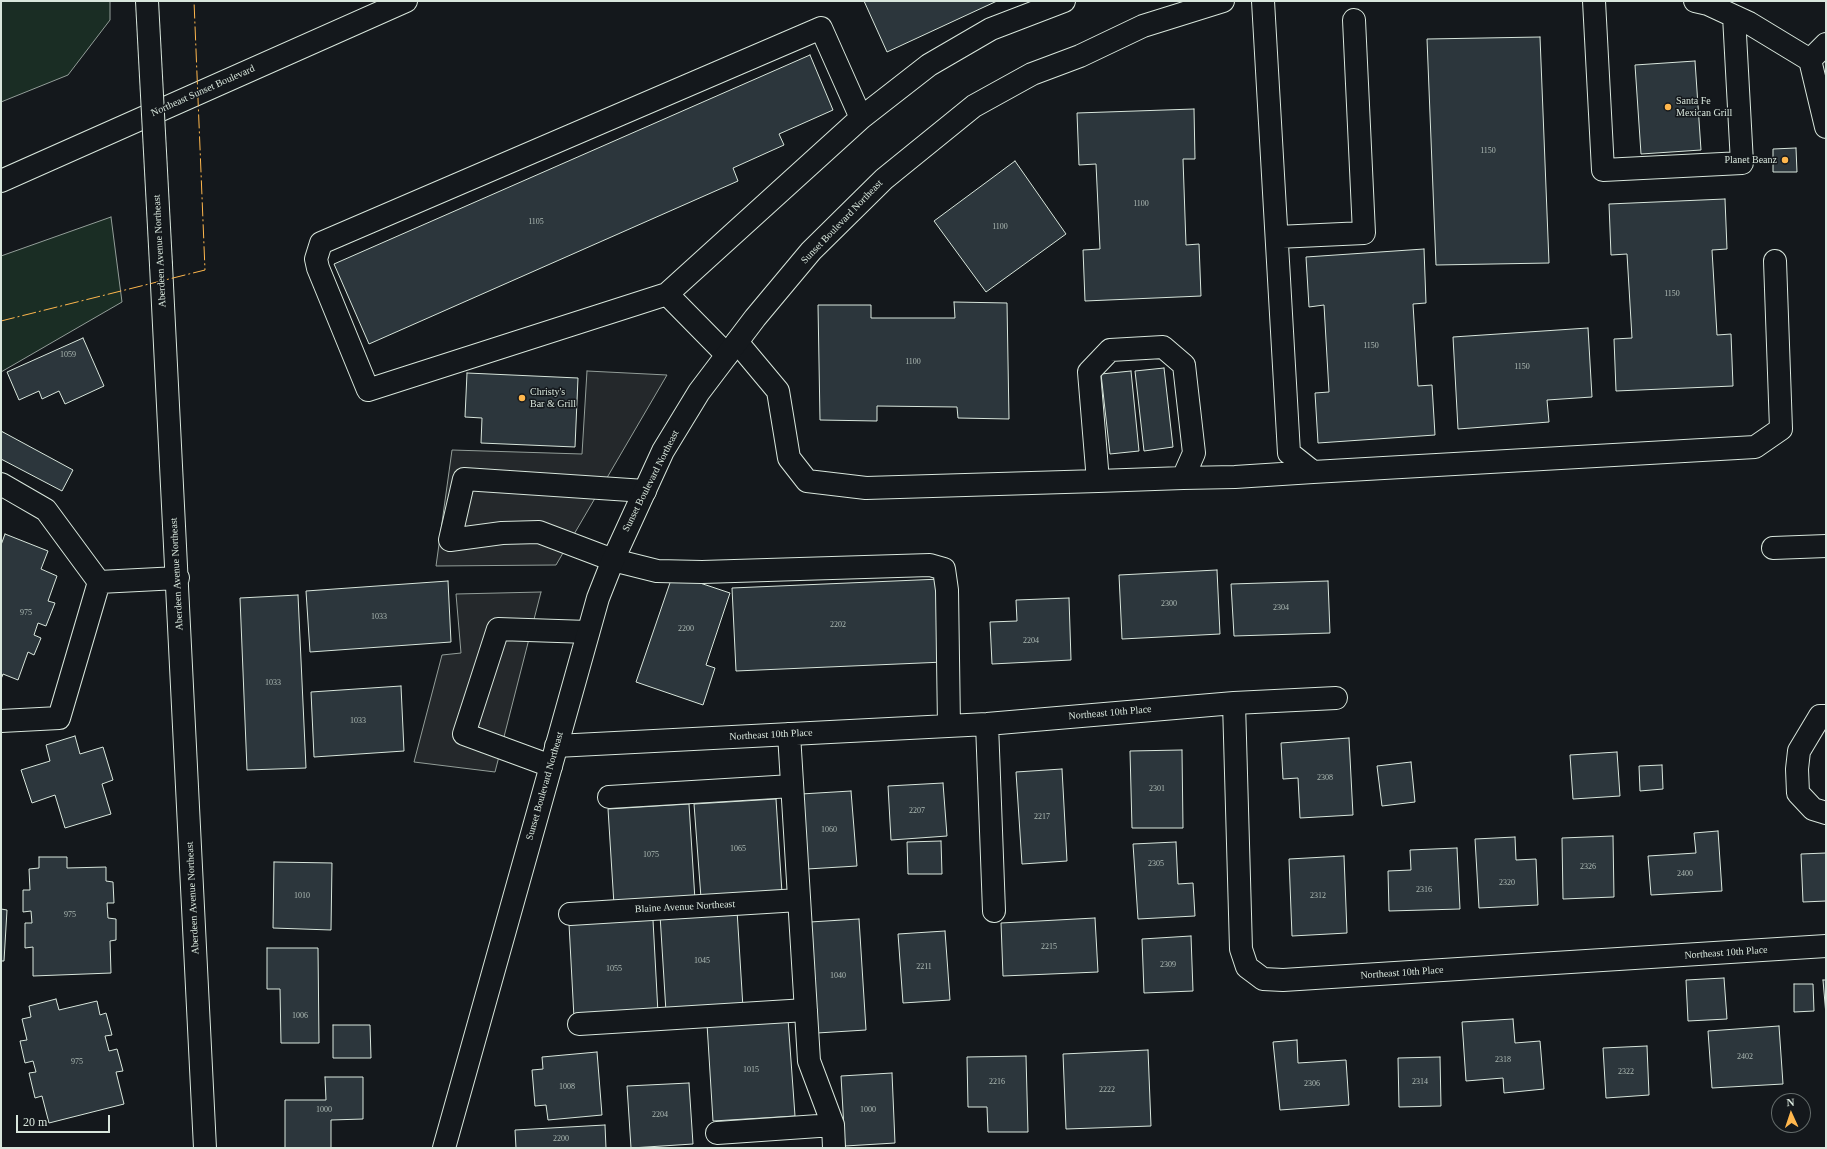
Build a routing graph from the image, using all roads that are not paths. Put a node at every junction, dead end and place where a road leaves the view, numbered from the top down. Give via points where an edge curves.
1 (147, 1) edge
2 (406, 1) edge
3 (1064, 1) edge
4 (1223, 1) edge
5 (1263, 1) edge
6 (1594, 1) edge
7 (1694, 1) edge
8 (1734, 16) junction
9 (1354, 20) dead end
10 (1826, 44) edge
11 (1810, 60) junction
12 (861, 118) junction
13 (1826, 127) edge
14 (1, 181) edge
15 (1277, 237) junction
16 (1775, 261) dead end
17 (667, 294) junction
18 (732, 349) junction
19 (1313, 472) junction
20 (1183, 478) junction
21 (1098, 481) junction
22 (1, 484) edge
23 (645, 491) junction
24 (1826, 546) edge
25 (1773, 548) dead end
26 (613, 560) junction
27 (178, 578) junction
28 (99, 582) junction
29 (588, 632) junction
30 (1336, 698) dead end
31 (1234, 703) junction
32 (1826, 716) edge
33 (1, 722) edge
34 (987, 724) junction
35 (949, 726) junction
36 (789, 734) junction
37 (554, 756) junction
38 (792, 786) junction
39 (609, 797) dead end
40 (1826, 813) edge
41 (799, 900) junction
42 (994, 911) dead end
43 (570, 914) dead end
44 (1826, 946) edge
45 (806, 1010) junction
46 (579, 1024) dead end
47 (833, 1125) junction
48 (717, 1133) dead end
49 (205, 1148) edge
50 (444, 1148) edge
51 (834, 1148) edge

1 - 27 street, Aberdeen Avenue Northeast, bridge
2 - 14 street, Northeast Sunset Boulevard
3 - 12 street via 991,28 928,65
4 - 18 street, Sunset Boulevard Northeast via 1143,26 1080,56 1032,74 974,106 884,179 822,240
5 - 15 street
6 - 8 street via 1603,170 1742,163
7 - 8 street via 1708,4
8 - 11 street
9 - 15 street via 1364,233
10 - 11 street
11 - 13 street
12 - 17 street
12 - 17 street via 820,28 321,243 316,259 368,390
15 - 19 street via 1289,453
16 - 19 street via 1781,429 1755,447
17 - 18 street
18 - 21 street via 778,391 789,458 808,481 866,488
18 - 23 street, Sunset Boulevard Northeast via 695,398 664,451
19 - 20 street
20 - 21 street
20 - 21 street via 1194,453 1184,365 1163,347 1110,350 1088,372
22 - 28 street via 46,510
23 - 26 street, Sunset Boulevard Northeast
23 - 26 street via 464,479 450,540 502,533 539,532
24 - 25 street
26 - 29 street, Sunset Boulevard Northeast
26 - 35 street via 657,571 930,565 944,569 947,590
27 - 28 street
27 - 49 street, Aberdeen Avenue Northeast
28 - 33 street via 59,718
29 - 37 street, Sunset Boulevard Northeast
29 - 37 street via 498,629 464,734
30 - 31 street, Northeast 10th Place
31 - 34 street, Northeast 10th Place
31 - 44 street, Northeast 10th Place via 1241,949 1247,967 1263,979 1283,980
32 - 40 street via 1820,716 1799,751 1797,769 1798,793 1813,809
34 - 35 street, Northeast 10th Place
34 - 42 street
35 - 36 street, Northeast 10th Place
36 - 37 street, Northeast 10th Place
36 - 38 street
37 - 50 street, Sunset Boulevard Northeast
38 - 39 street
38 - 41 street
41 - 43 street, Blaine Avenue Northeast
41 - 45 street
45 - 46 street
45 - 47 street via 809,1061
47 - 48 street
47 - 51 street

